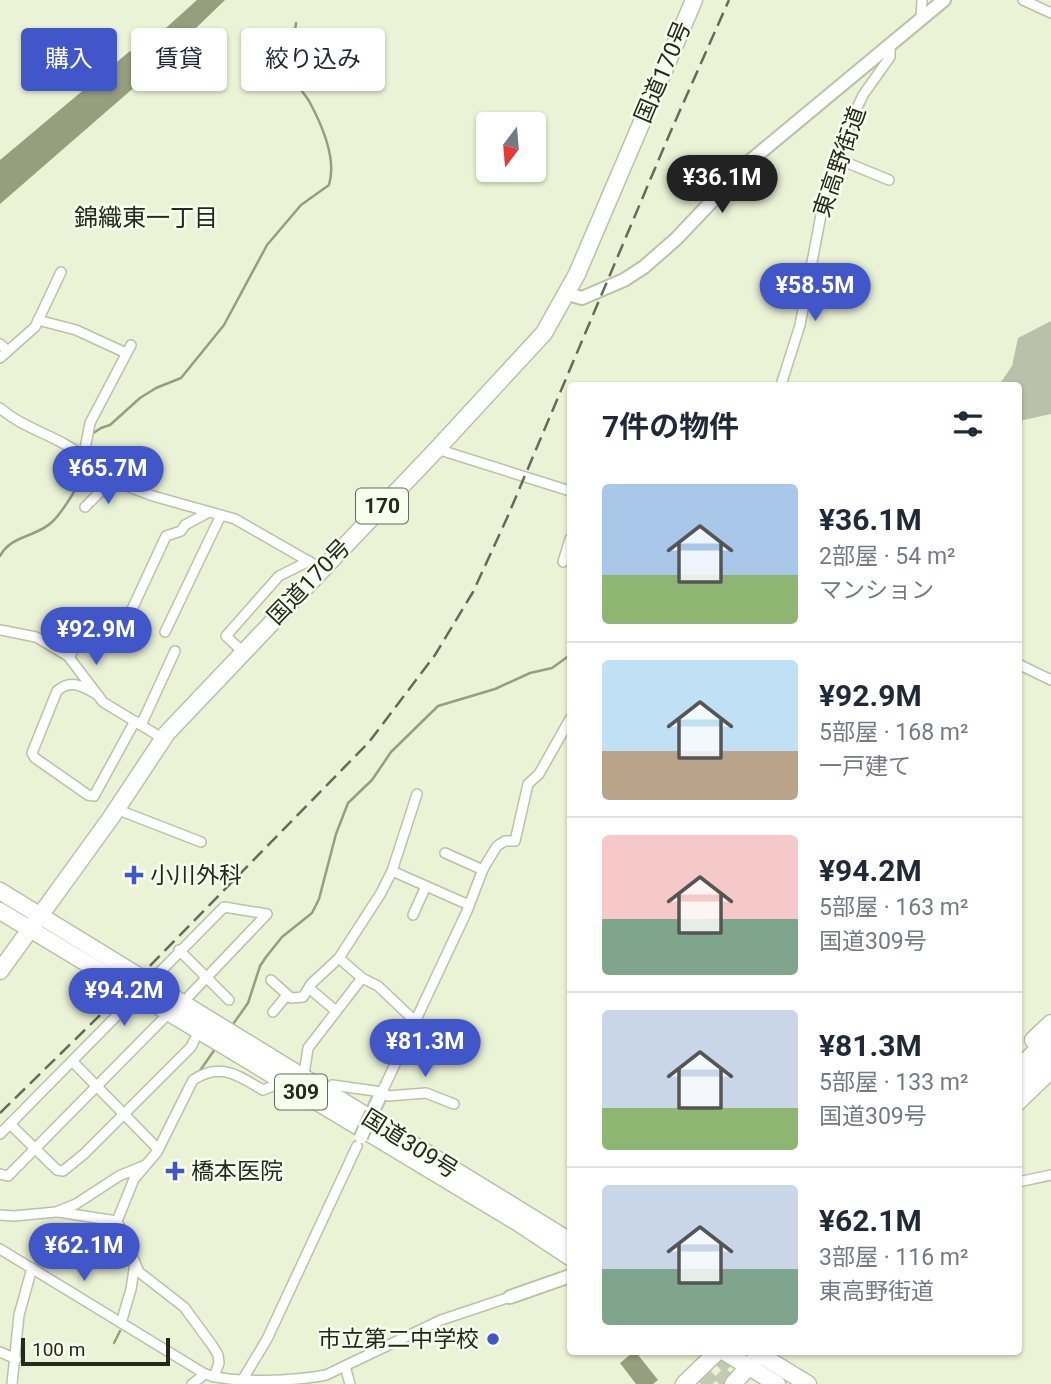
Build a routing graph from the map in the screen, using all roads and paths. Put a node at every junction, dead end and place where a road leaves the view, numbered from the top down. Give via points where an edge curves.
1 (694, 0) edge
2 (922, 0) edge
3 (944, 0) edge
4 (1023, 0) edge
5 (1051, 13) edge
6 (921, 19) junction
7 (890, 44) junction
8 (838, 159) junction
9 (889, 180) dead end
10 (61, 272) dead end
11 (568, 295) junction
12 (38, 320) junction
13 (0, 344) edge
14 (4, 355) edge
15 (782, 382) edge
16 (0, 408) edge
17 (437, 449) junction
18 (83, 457) junction
19 (109, 483) junction
20 (567, 490) edge
21 (85, 507) dead end
22 (209, 512) junction
23 (221, 515) junction
24 (567, 548) edge
25 (563, 562) dead end
26 (316, 565) junction
27 (127, 620) dead end
28 (84, 621) dead end
29 (1, 628) edge
30 (165, 632) dead end
31 (176, 651) dead end
32 (243, 652) junction
33 (70, 657) junction
34 (1022, 666) edge
35 (1051, 680) edge
36 (98, 695) junction
37 (138, 723) junction
38 (567, 724) edge
39 (162, 738) junction
40 (416, 794) dead end
41 (116, 809) junction
42 (201, 842) dead end
43 (445, 853) dead end
44 (483, 870) junction
45 (393, 871) junction
46 (426, 886) junction
47 (0, 891) edge
48 (469, 905) junction
49 (0, 911) edge
50 (413, 915) dead end
51 (40, 916) junction
52 (31, 930) junction
53 (179, 950) junction
54 (340, 958) junction
55 (0, 971) edge
56 (206, 977) junction
57 (362, 978) junction
58 (271, 980) dead end
59 (147, 984) junction
60 (310, 989) junction
61 (288, 995) junction
62 (189, 996) junction
63 (229, 1000) dead end
64 (337, 1011) junction
65 (272, 1012) dead end
66 (169, 1013) junction
67 (415, 1021) junction
68 (1051, 1023) edge
69 (1051, 1036) edge
70 (195, 1039) junction
71 (1022, 1051) edge
72 (1051, 1054) edge
73 (72, 1062) junction
74 (1022, 1065) edge
75 (305, 1068) junction
76 (1051, 1070) edge
77 (1022, 1083) edge
78 (332, 1085) junction
79 (272, 1086) junction
80 (97, 1087) junction
81 (382, 1093) junction
82 (1022, 1098) edge
83 (454, 1104) dead end
84 (373, 1112) junction
85 (124, 1114) junction
86 (10, 1124) junction
87 (0, 1134) edge
88 (359, 1141) junction
89 (35, 1149) junction
90 (158, 1149) junction
91 (145, 1166) junction
92 (0, 1174) edge
93 (1051, 1175) edge
94 (1022, 1181) edge
95 (56, 1212) junction
96 (0, 1215) edge
97 (117, 1221) junction
98 (567, 1229) edge
99 (567, 1236) edge
100 (0, 1249) edge
101 (567, 1255) edge
102 (135, 1261) junction
103 (567, 1262) edge
104 (32, 1268) junction
105 (567, 1277) edge
106 (510, 1297) joint
107 (121, 1323) junction
108 (0, 1352) edge
109 (716, 1355) edge
110 (757, 1356) edge
111 (16, 1359) junction
112 (345, 1366) junction
113 (210, 1375) junction
114 (243, 1379) junction
115 (12, 1384) edge
116 (192, 1384) edge
117 (351, 1384) edge
118 (684, 1384) edge
119 (733, 1384) edge
120 (777, 1384) edge
121 (808, 1384) edge

1 - 11 highway, 国道170号 / 170
2 - 6 street
3 - 6 street, 東高野街道
4 - 5 street
6 - 7 street, 東高野街道
7 - 8 street, 東高野街道 via 890,57 863,95
7 - 11 street via 750,161 645,267 582,298
8 - 9 street
8 - 15 street, 東高野街道 via 818,219 800,325
10 - 12 street
11 - 17 highway, 国道170号 / 170 via 544,333
12 - 14 street
12 - 18 street via 128,349 95,410
13 - 14 street
16 - 18 street
17 - 20 street
17 - 26 highway, 国道170号 / 170
18 - 19 street via 81,470
19 - 21 street
19 - 22 street
22 - 23 street
22 - 27 street via 166,536
23 - 26 street
23 - 30 street
24 - 25 street
26 - 32 highway, 国道170号 / 170
26 - 32 street via 279,576 226,636
28 - 33 street
29 - 33 street via 36,636
31 - 37 street
32 - 39 highway, 国道170号 / 170
33 - 36 street
34 - 35 street
36 - 37 street
36 - 37 street via 81,685 62,685 32,753 35,758 94,796
37 - 39 street
38 - 44 street via 540,774 528,784 516,841 497,846
39 - 41 highway, 国道170号 / 170
40 - 45 street
41 - 42 street
41 - 51 highway, 国道170号 / 170
43 - 44 street
44 - 48 street
45 - 46 street
45 - 54 street
46 - 48 street
46 - 50 street
47 - 51 highway, 国道309号 / 309
48 - 67 street
49 - 52 highway, 国道309号 / 309
51 - 52 highway, 国道170号 / 170
51 - 59 highway, 国道309号 / 309
52 - 55 highway, 国道170号 / 170
52 - 59 highway, 国道309号 / 309
53 - 56 street
53 - 56 street via 224,907 267,914
53 - 59 street
54 - 57 street
54 - 60 street
56 - 62 street
56 - 63 street
57 - 64 street
57 - 67 street via 378,986
58 - 61 street
59 - 62 highway, 309
59 - 66 highway, 国道309号 / 309
59 - 73 street
59 - 99 highway, 国道309号 / 309
60 - 61 street via 303,998
60 - 64 street
61 - 65 street
62 - 75 highway, 309
64 - 75 street via 308,1048
66 - 70 highway, 309
66 - 80 street
66 - 101 highway, 国道309号 / 309
67 - 81 street
68 - 71 highway
69 - 74 highway
70 - 79 highway, 309
70 - 85 street
72 - 77 highway
73 - 80 street
73 - 86 street
75 - 78 highway, 309
76 - 82 highway
78 - 81 street
78 - 84 highway, 309
79 - 88 highway, 309
79 - 90 street via 263,1090 217,1070 203,1073 193,1080
80 - 85 street
80 - 89 street
81 - 83 street via 426,1093
81 - 84 street
84 - 88 street, bridge
84 - 98 highway, 309
85 - 89 street via 63,1171
85 - 90 street
86 - 87 street
86 - 89 street
88 - 103 highway, 309
88 - 114 street via 267,1339
89 - 92 street via 8,1175
90 - 91 street
91 - 95 street
91 - 97 street via 134,1179
93 - 94 street
95 - 96 street
95 - 97 street
97 - 102 street
100 - 104 street
102 - 107 street
102 - 113 street via 145,1278 184,1307 208,1338 219,1363
104 - 107 street
104 - 111 street via 19,1315
105 - 106 street
106 - 112 street via 441,1320
107 - 113 street
108 - 111 street
109 - 118 highway
110 - 119 highway
110 - 120 highway
110 - 121 highway
111 - 115 street
112 - 114 street via 305,1379
112 - 117 street
113 - 114 street
113 - 116 street

